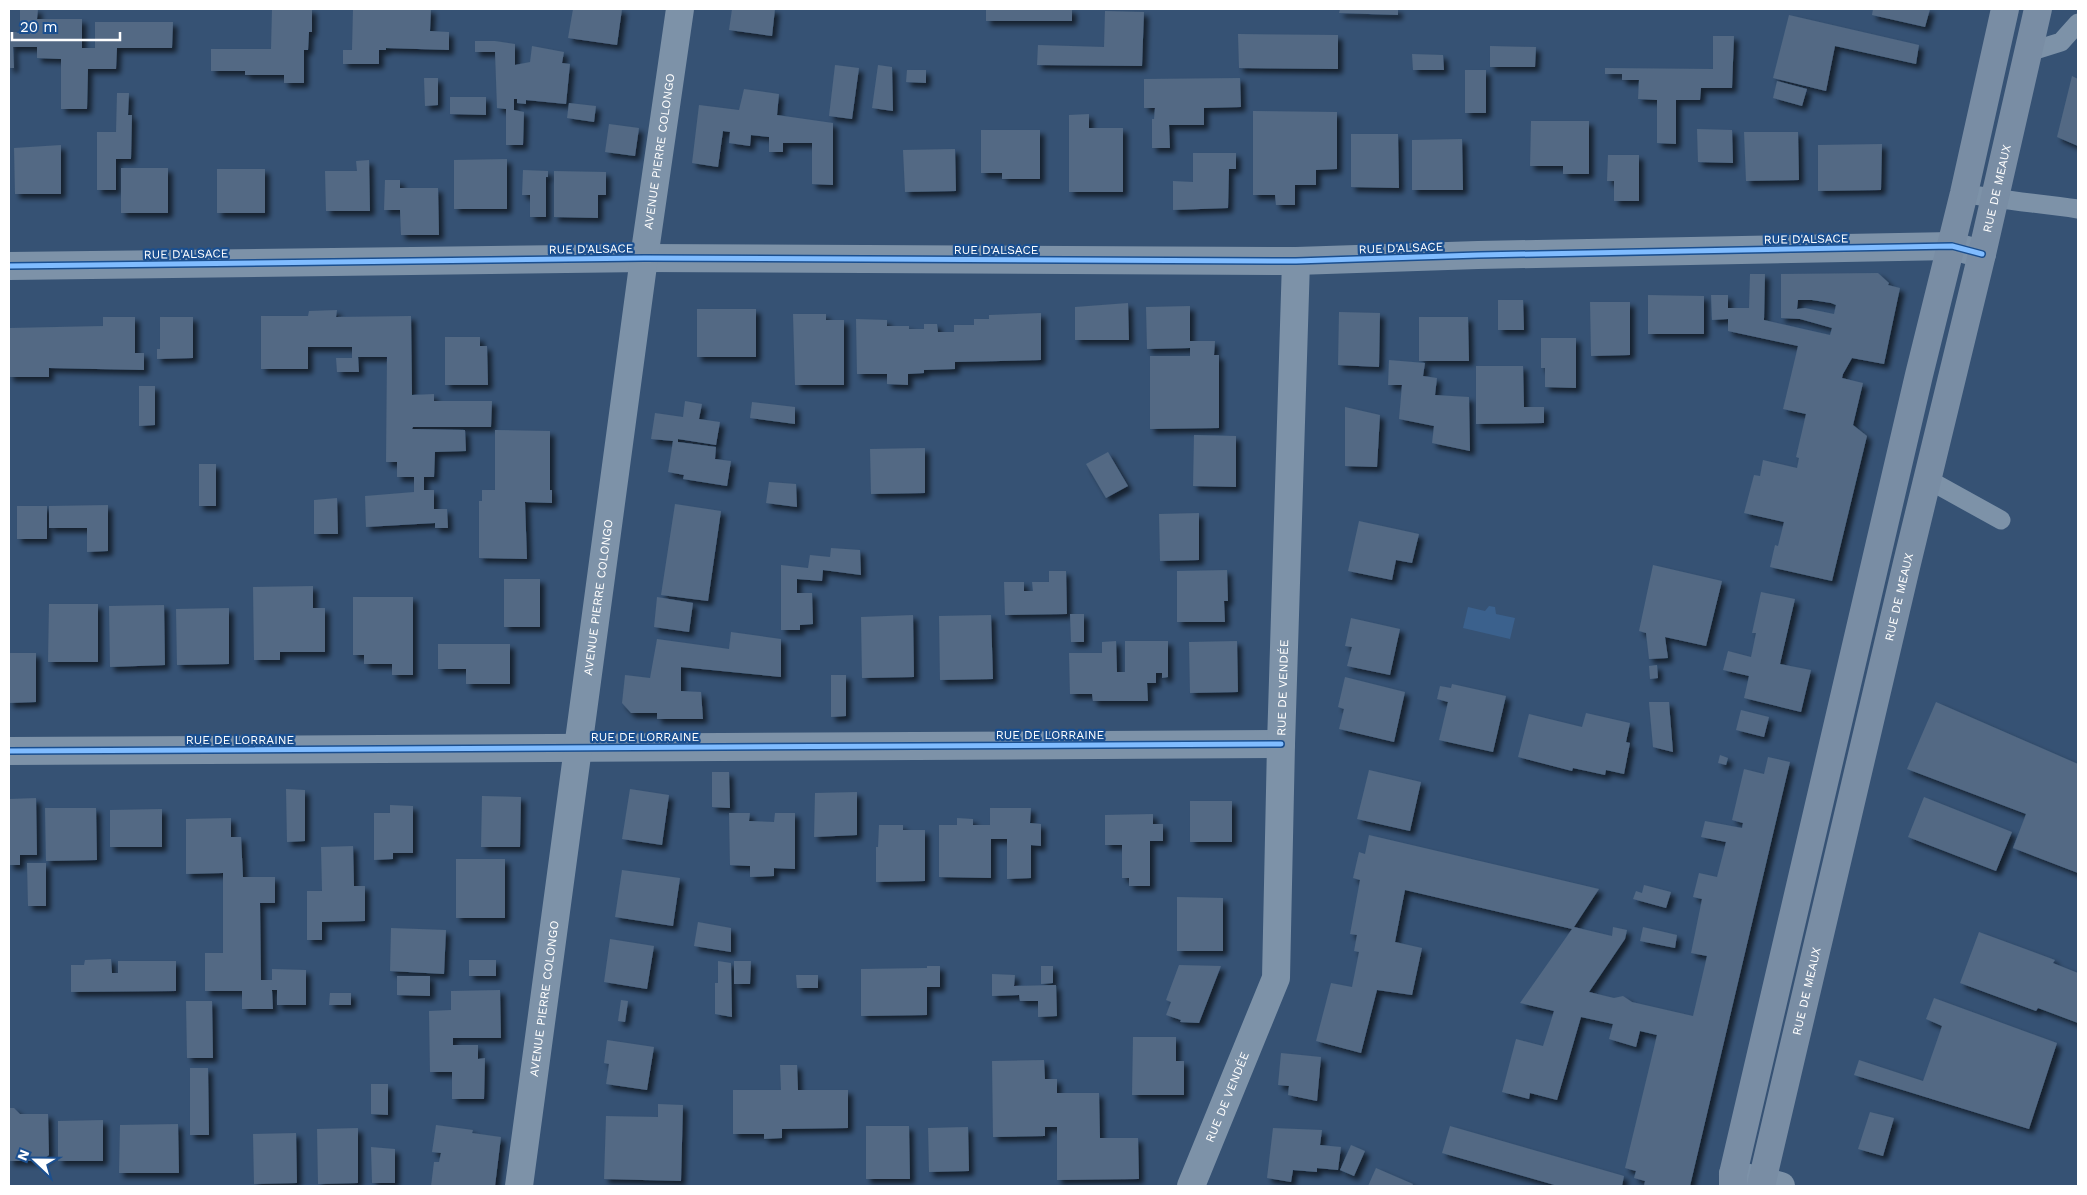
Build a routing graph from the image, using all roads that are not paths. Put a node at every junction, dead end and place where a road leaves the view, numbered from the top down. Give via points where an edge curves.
1 (680, 9) edge
2 (2005, 9) edge
3 (2038, 9) edge
4 (2078, 23) edge
5 (2028, 52) junction
6 (1964, 193) junction
7 (1995, 200) junction
8 (2078, 209) edge
9 (1952, 246) junction
10 (1982, 254) junction
11 (644, 258) junction
12 (1296, 261) junction
13 (9, 266) edge
14 (1919, 375) junction
15 (1927, 479) junction
16 (1889, 509) junction
17 (2001, 520) dead end
18 (1281, 744) junction
19 (579, 747) junction
20 (9, 752) edge
21 (1733, 1180) edge
22 (1768, 1185) edge
23 (519, 1186) edge
24 (1191, 1186) edge

1 - 11 street, AVENUE PIERRE COLONGO
2 - 6 main road
3 - 5 main road, RUE DE MEAUX
4 - 5 lane via 2061,42
5 - 7 main road, RUE DE MEAUX
6 - 7 lane
6 - 9 main road
7 - 8 lane
7 - 10 main road, RUE DE MEAUX
9 - 10 street, RUE D'ALSACE
9 - 12 street, RUE D'ALSACE
9 - 14 main road
10 - 15 main road, RUE DE MEAUX
11 - 12 street, RUE D'ALSACE
11 - 13 street, RUE D'ALSACE
11 - 19 street, AVENUE PIERRE COLONGO
12 - 18 street, RUE DE VENDÉE
14 - 15 main road via 1924,416 1917,446
14 - 16 main road
15 - 16 main road via 1908,488
15 - 17 lane
15 - 22 main road, RUE DE MEAUX
16 - 21 main road
18 - 19 street, RUE DE LORRAINE
18 - 24 street, RUE DE VENDÉE via 1276,978
19 - 20 street, RUE DE LORRAINE
19 - 23 street, AVENUE PIERRE COLONGO
21 - 22 street

